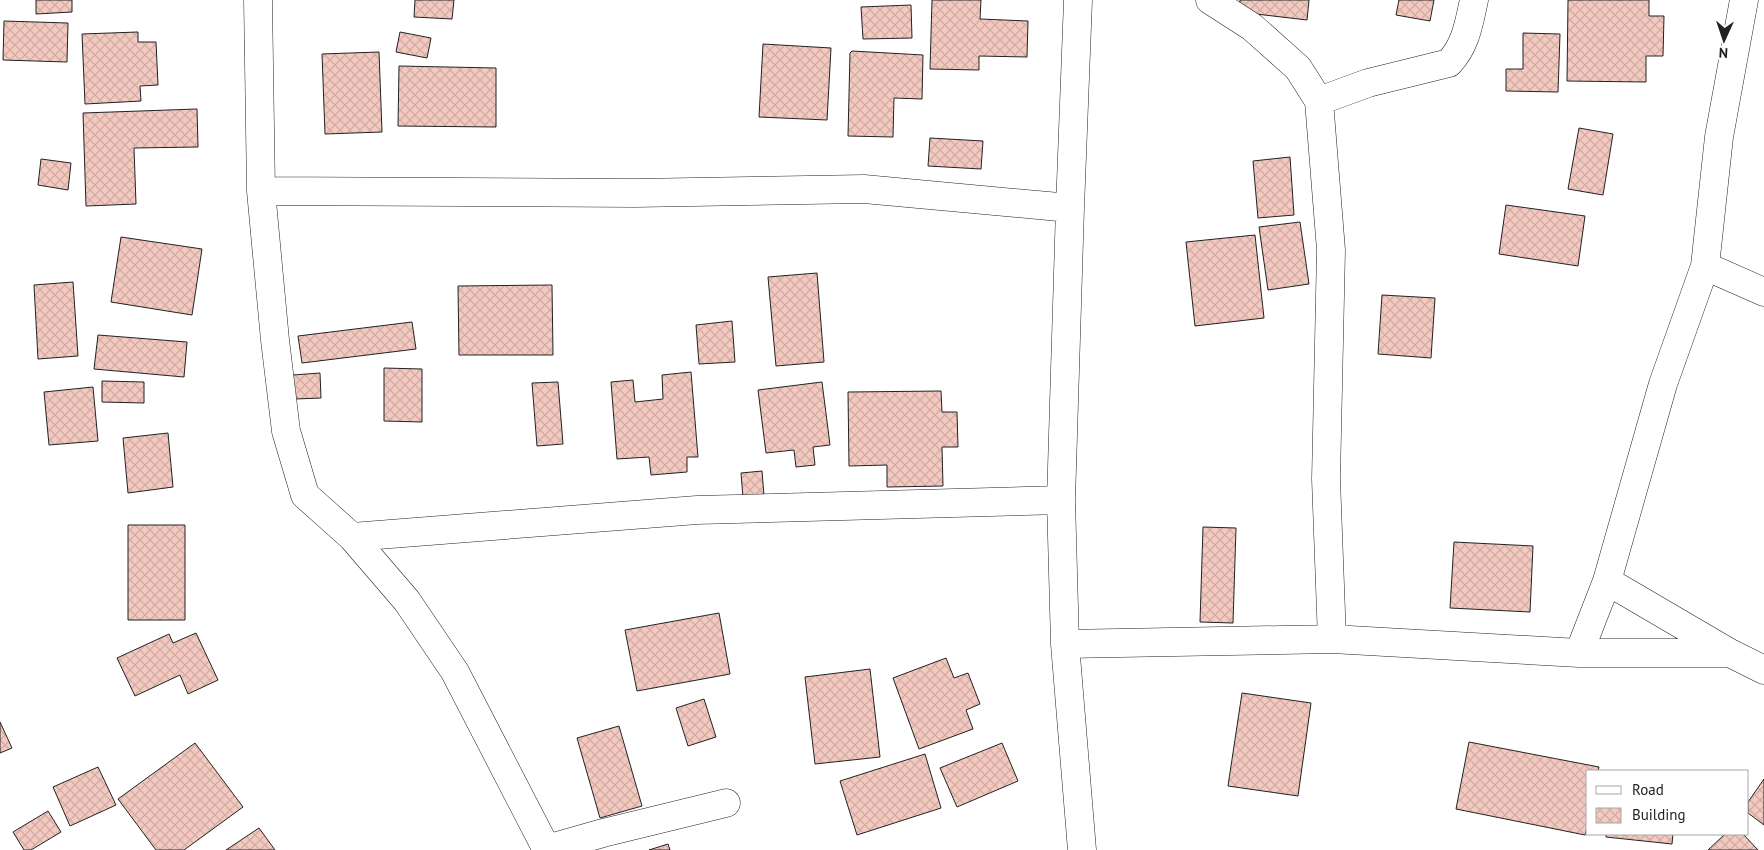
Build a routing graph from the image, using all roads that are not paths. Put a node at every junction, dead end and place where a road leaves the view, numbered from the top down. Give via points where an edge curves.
1 (258, 0) edge
2 (1078, 0) edge
3 (1210, 0) edge
4 (1474, 0) edge
5 (1744, 0) edge
6 (1319, 101) junction
7 (261, 191) junction
8 (1070, 208) junction
9 (1705, 266) junction
10 (1764, 292) edge
11 (1062, 500) junction
12 (352, 537) junction
13 (1607, 581) junction
14 (1332, 639) junction
15 (1065, 644) junction
16 (1579, 653) junction
17 (1730, 653) junction
18 (1764, 670) edge
19 (726, 803) dead end
20 (547, 850) edge
21 (1082, 850) edge

1 - 7 street
2 - 8 street
3 - 6 street via 1252,27 1298,68
4 - 6 street via 1468,31 1459,53 1449,63 1368,83
5 - 9 street via 1719,137
6 - 14 street via 1331,250 1326,479
7 - 8 street via 635,193 864,189
7 - 12 street via 286,431 304,495
8 - 11 street
9 - 10 street
9 - 13 street via 1663,384
11 - 12 street via 697,510
11 - 15 street
12 - 20 street via 407,601 454,672
13 - 16 street
13 - 17 street
14 - 15 street
14 - 16 street
15 - 21 street
16 - 17 street
17 - 18 street
19 - 20 street

